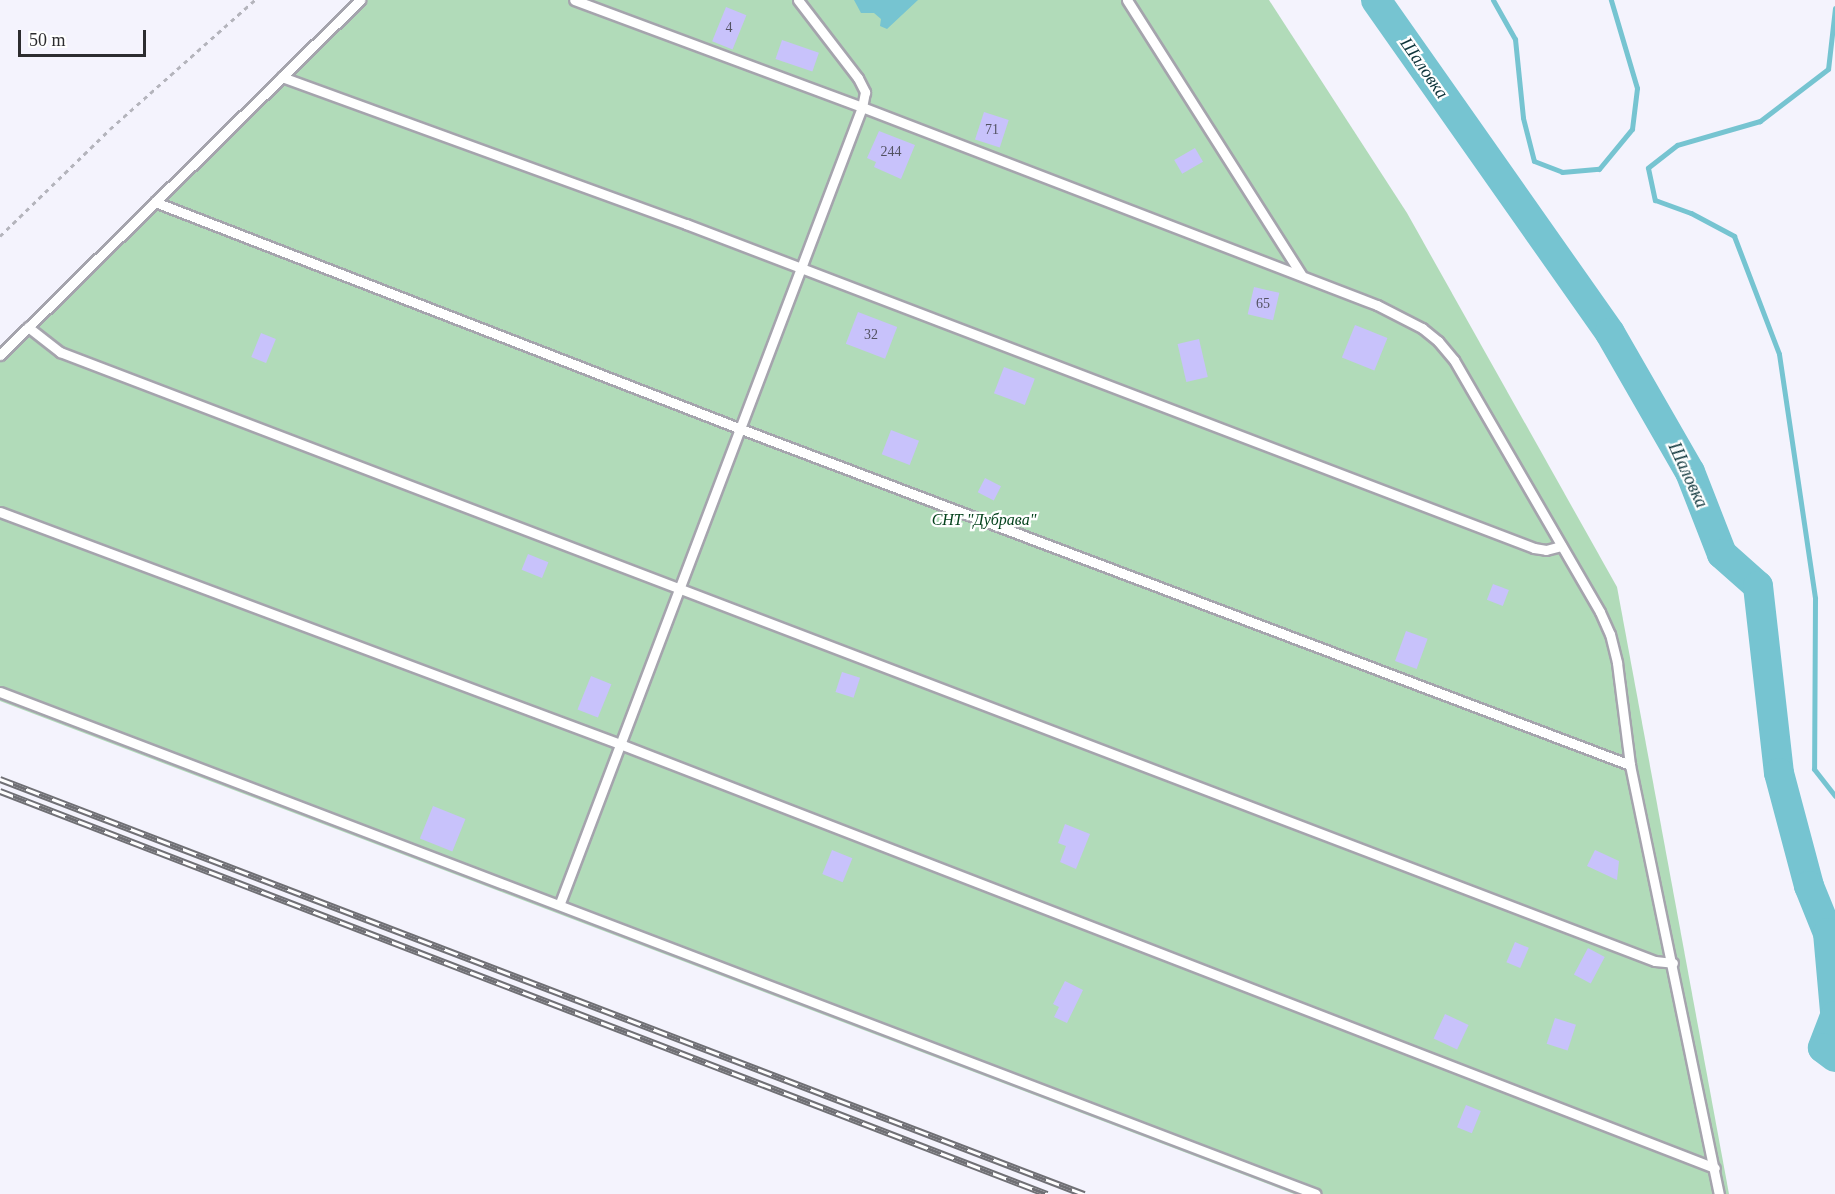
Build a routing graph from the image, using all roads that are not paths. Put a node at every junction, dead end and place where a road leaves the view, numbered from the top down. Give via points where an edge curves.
1 (360, 0) edge
2 (573, 0) edge
3 (798, 0) edge
4 (1127, 0) edge
5 (282, 77) junction
6 (862, 107) junction
7 (155, 202) junction
8 (801, 270) junction
9 (1301, 275) junction
10 (28, 327) junction
11 (0, 355) edge
12 (741, 429) junction
13 (0, 512) edge
14 (1561, 546) junction
15 (680, 587) junction
16 (0, 692) edge
17 (620, 744) junction
18 (1630, 765) junction
19 (560, 903) junction
20 (1673, 963) junction
21 (1715, 1168) junction
22 (1316, 1194) edge
23 (1719, 1194) edge

1 - 5 lane
2 - 6 lane
3 - 6 lane via 858,78 865,92
4 - 9 lane
5 - 7 lane
5 - 8 lane
6 - 8 lane
6 - 9 lane
7 - 10 lane
7 - 12 lane
8 - 12 lane
8 - 14 lane via 1534,548
9 - 14 lane via 1403,316 1438,341 1454,360
10 - 11 lane
10 - 15 lane via 60,352
12 - 15 lane
12 - 18 lane
13 - 17 lane
14 - 18 lane via 1610,634
15 - 17 lane
15 - 20 lane via 1643,957
16 - 19 lane
17 - 19 lane
17 - 21 lane
18 - 20 lane
19 - 22 lane
20 - 21 lane
21 - 23 lane

